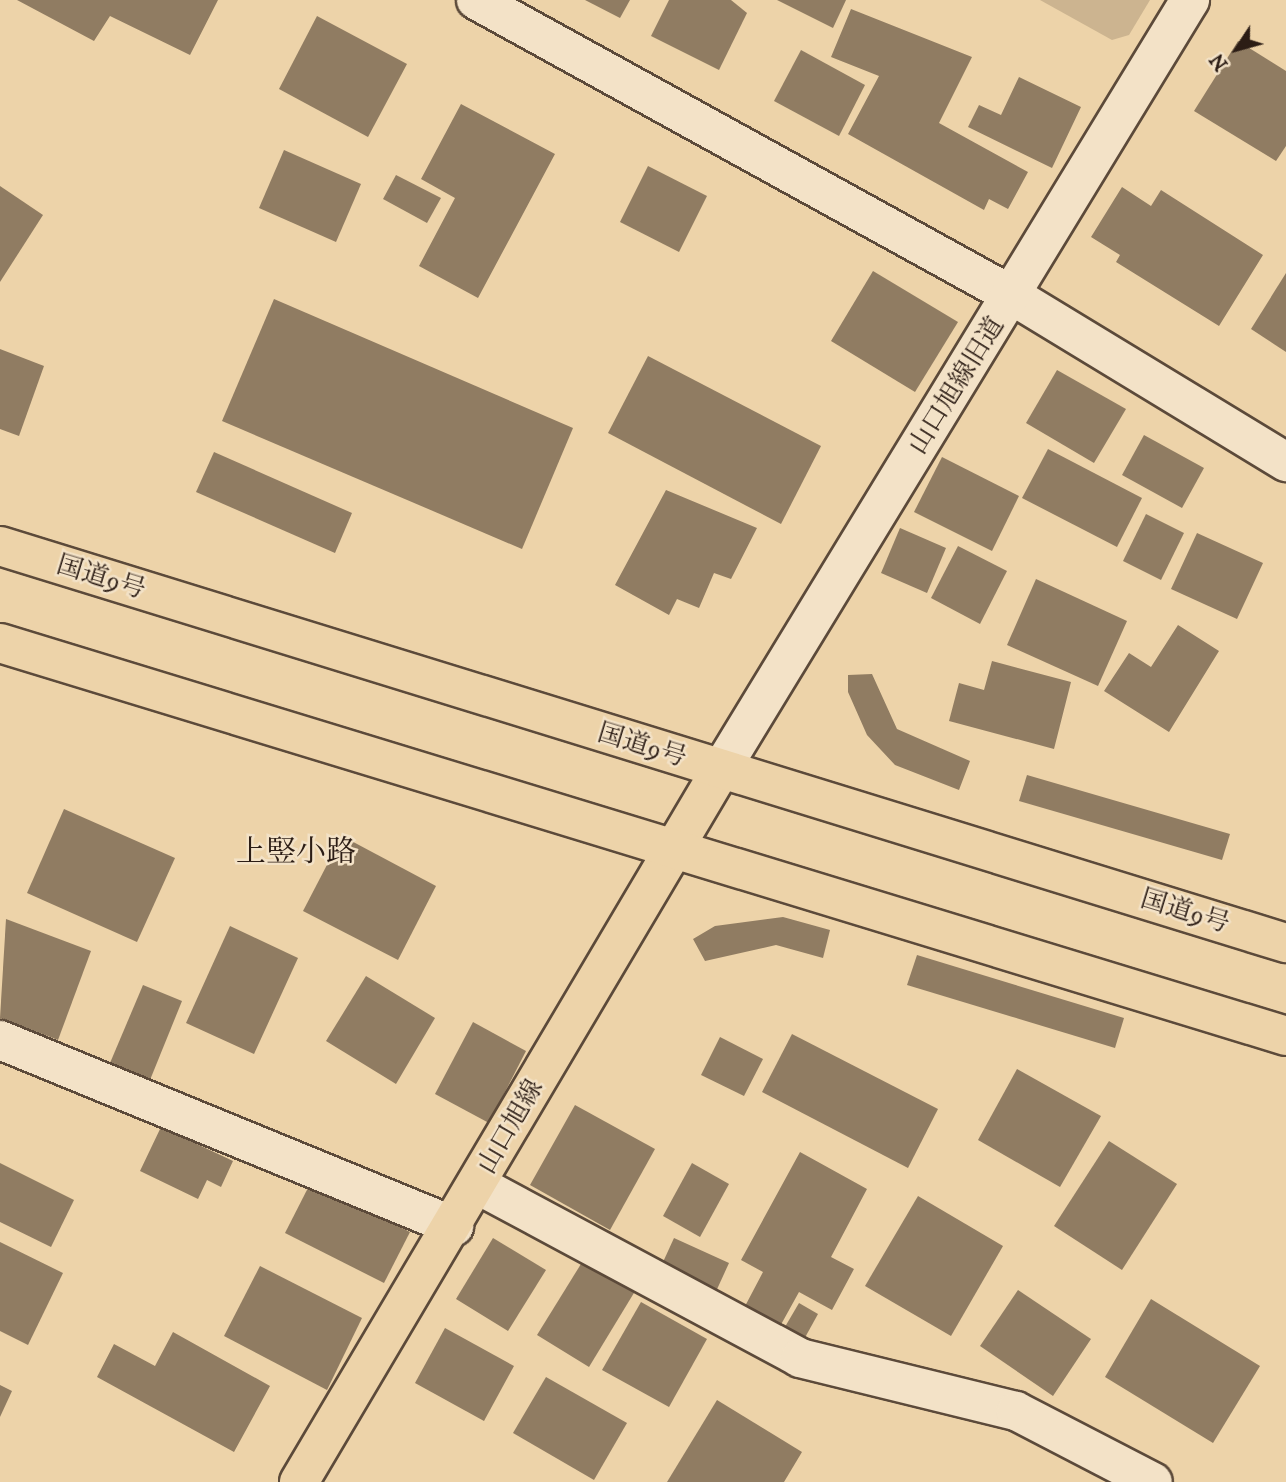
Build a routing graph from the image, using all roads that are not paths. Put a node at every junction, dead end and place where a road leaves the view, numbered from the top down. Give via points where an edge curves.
1 (476, 0) edge
2 (1190, 0) edge
3 (1013, 296) junction
4 (1286, 462) edge
5 (0, 546) edge
6 (0, 643) edge
7 (720, 771) junction
8 (673, 851) junction
9 (1286, 943) edge
10 (1286, 1036) edge
11 (0, 1040) edge
12 (478, 1185) junction
13 (454, 1226) junction
14 (299, 1482) edge
15 (1153, 1482) edge

1 - 3 street
2 - 3 street, 山口旭線旧道
3 - 4 street
3 - 7 street, 山口旭線旧道
5 - 7 main road, 国道9号
6 - 8 main road
7 - 8 main road, 山口旭線
7 - 9 main road, 国道9号
8 - 10 main road
8 - 12 main road, 山口旭線
11 - 13 street
12 - 13 main road, 山口旭線
12 - 15 street via 800,1358 1016,1411
13 - 14 main road, 山口旭線

